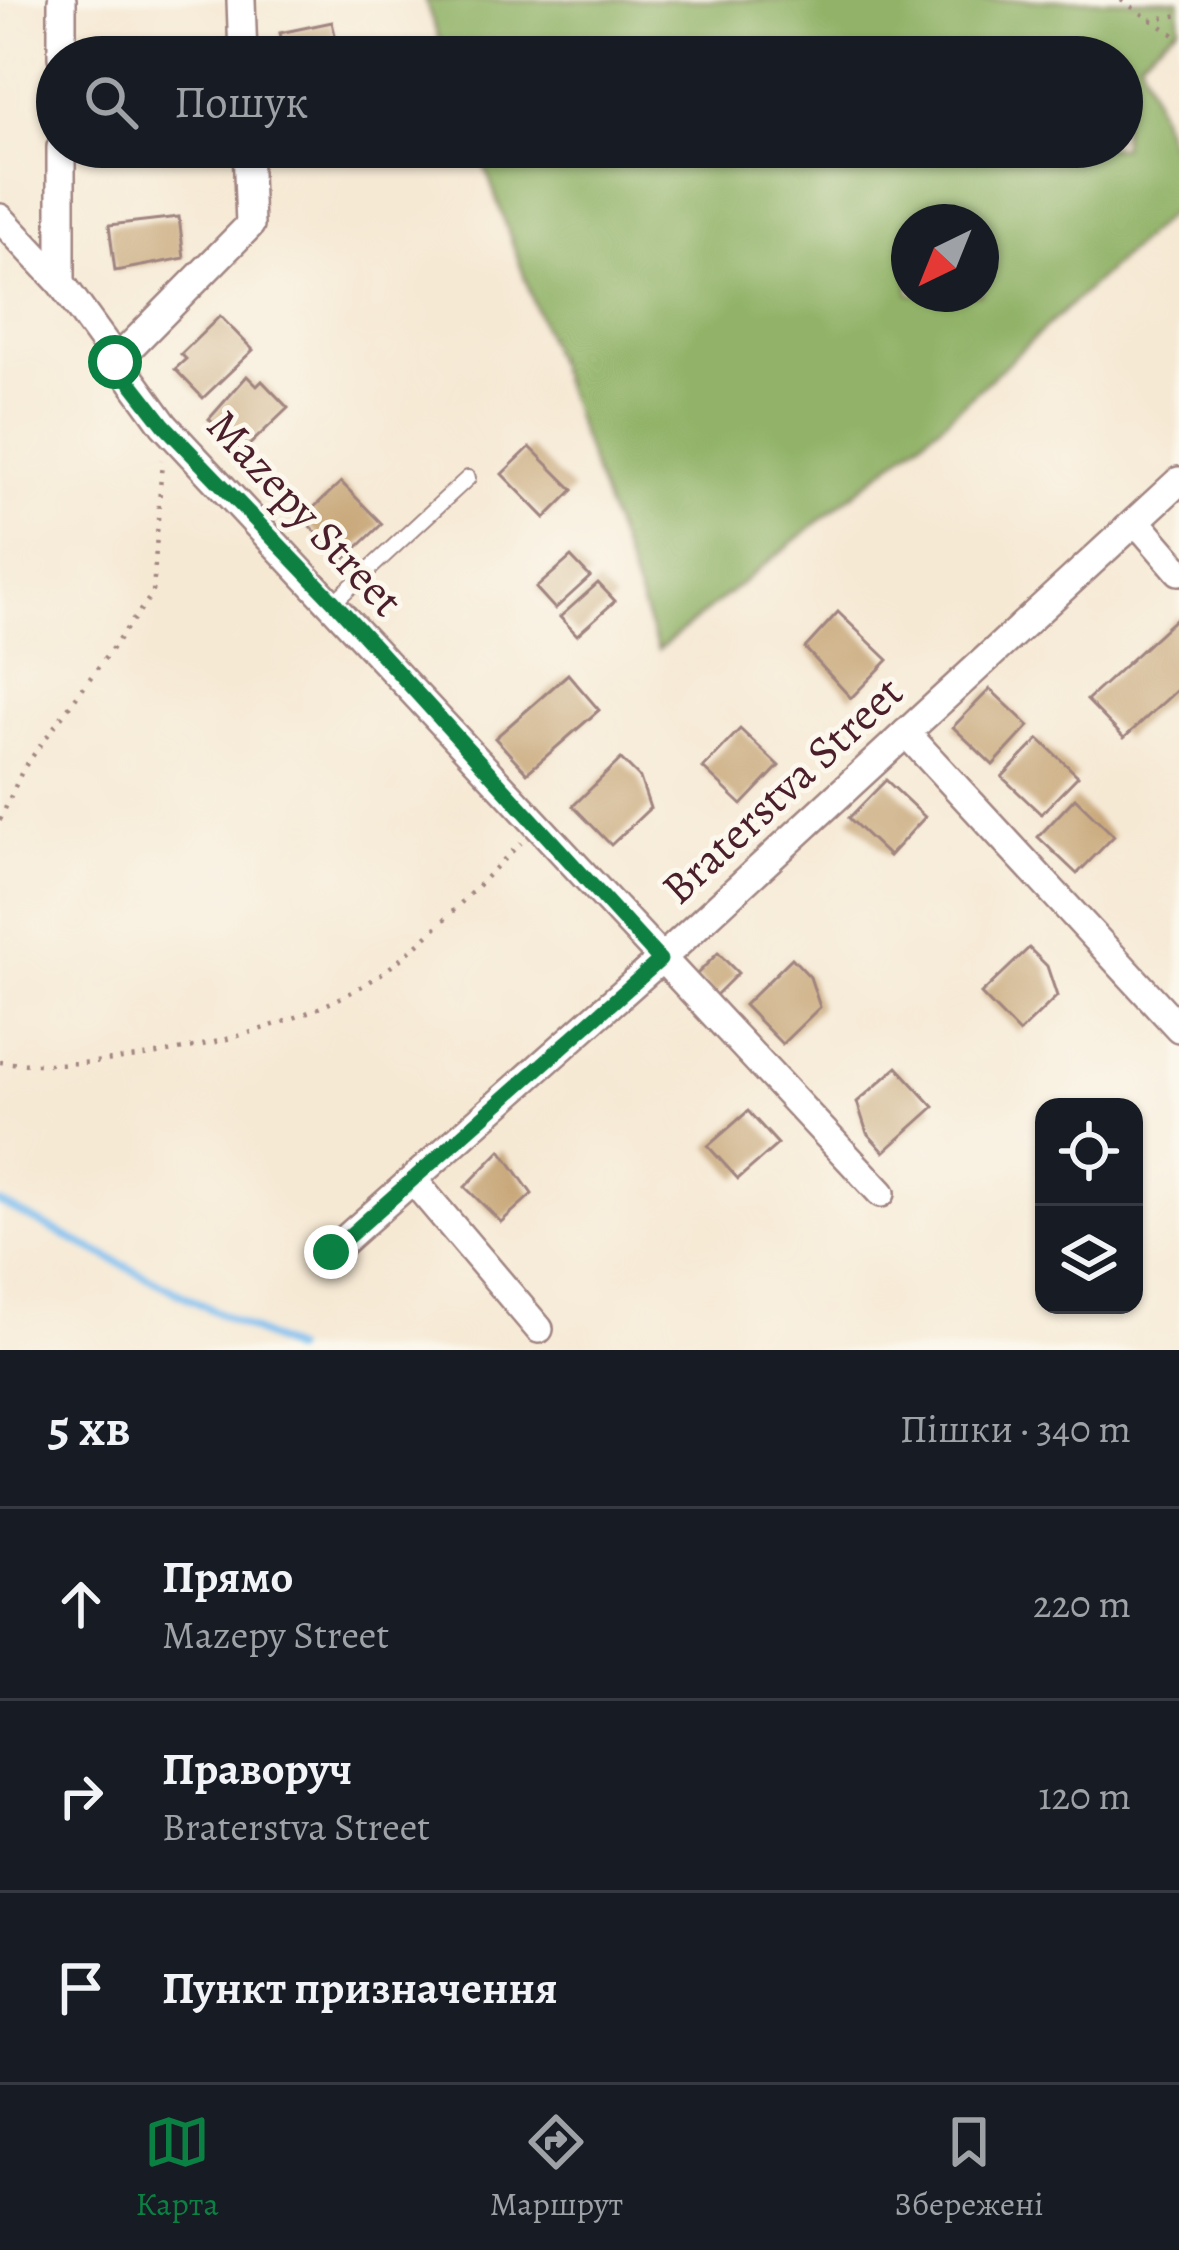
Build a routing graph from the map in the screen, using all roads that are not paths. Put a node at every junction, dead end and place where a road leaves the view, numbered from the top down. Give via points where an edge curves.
1 (62, 0) edge
2 (241, 0) edge
3 (62, 36) edge
4 (243, 36) edge
5 (62, 168) edge
6 (248, 168) edge
7 (0, 218) edge
8 (61, 283) junction
9 (115, 362) junction
10 (468, 478) dead end
11 (1179, 481) edge
12 (1136, 521) junction
13 (1179, 571) edge
14 (334, 602) junction
15 (906, 733) junction
16 (660, 960) junction
17 (1179, 1028) edge
18 (413, 1180) junction
19 (881, 1193) dead end
20 (331, 1252) dead end
21 (539, 1329) dead end

1 - 3 street
2 - 4 street
5 - 8 street
6 - 9 street via 250,225
7 - 8 street, Mazepy Street
8 - 9 street, Mazepy Street
9 - 14 street, Mazepy Street via 164,425
10 - 14 lane
11 - 12 street, Braterstva Street
12 - 13 street
12 - 15 street, Braterstva Street
14 - 16 street, Mazepy Street
15 - 16 street, Braterstva Street
15 - 17 street
16 - 18 street, Braterstva Street
16 - 19 street, Mazepy Street
18 - 20 street, Braterstva Street
18 - 21 street

